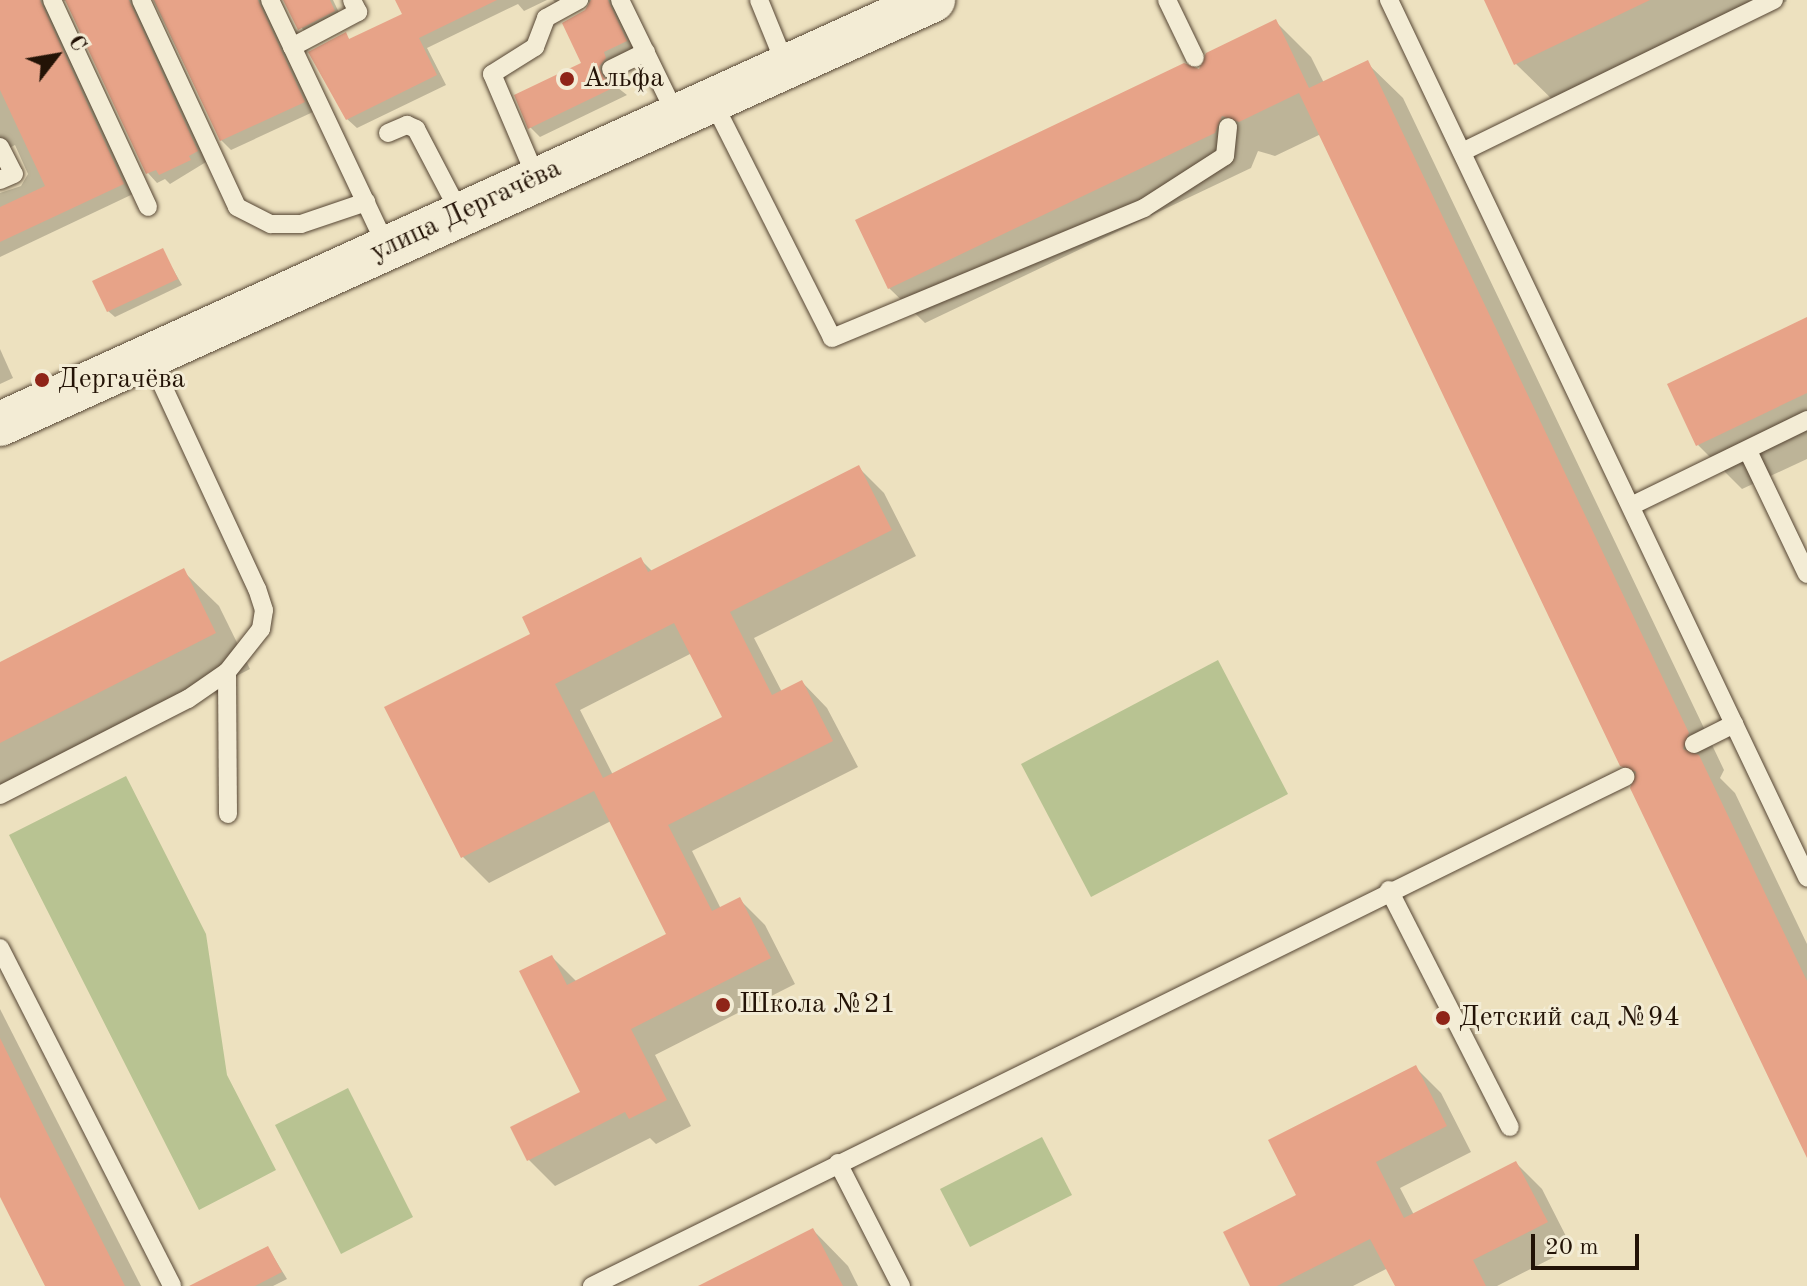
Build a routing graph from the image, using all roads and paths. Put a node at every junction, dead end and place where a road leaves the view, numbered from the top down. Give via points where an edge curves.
1 (52, 0) edge
2 (141, 0) edge
3 (270, 0) edge
4 (352, 0) edge
5 (579, 0) edge
6 (620, 0) edge
7 (759, 0) edge
8 (933, 0) edge
9 (1167, 0) edge
10 (1389, 0) edge
11 (1774, 0) edge
12 (292, 47) junction
13 (646, 52) junction
14 (1195, 58) dead end
15 (611, 69) dead end
16 (787, 69) junction
17 (695, 110) junction
18 (1228, 127) dead end
19 (388, 133) dead end
20 (0, 147) edge
21 (1462, 152) junction
22 (536, 177) junction
23 (0, 180) edge
24 (366, 202) junction
25 (148, 207) dead end
26 (460, 213) junction
27 (387, 247) junction
28 (150, 358) junction
29 (1807, 420) edge
30 (0, 424) edge
31 (1748, 451) junction
32 (1631, 506) junction
33 (1807, 574) edge
34 (227, 672) junction
35 (1734, 724) junction
36 (1694, 744) dead end
37 (1625, 777) dead end
38 (0, 795) edge
39 (228, 814) dead end
40 (1807, 877) edge
41 (1389, 890) junction
42 (0, 948) edge
43 (1510, 1127) dead end
44 (838, 1163) junction
45 (172, 1286) edge
46 (592, 1286) edge
47 (901, 1286) edge

1 - 25 lane
2 - 24 lane via 237,207 271,224 301,224
3 - 12 lane
4 - 12 lane via 358,12
5 - 22 lane via 546,18 535,47 495,69 492,81
6 - 13 lane
7 - 16 lane
8 - 16 street, улица Дергачёва via 870,22
9 - 14 lane
10 - 21 lane
11 - 21 lane
12 - 24 lane
13 - 15 lane
13 - 17 lane
16 - 17 street, улица Дергачёва
17 - 18 lane via 832,338 1144,208 1225,156
17 - 22 street, улица Дергачёва
19 - 26 lane via 407,125 416,129
20 - 23 lane via 14,174
21 - 32 lane
22 - 26 street, улица Дергачёва
24 - 27 lane
26 - 27 street, улица Дергачёва
27 - 28 street, улица Дергачёва
28 - 30 street, улица Дергачёва
28 - 34 lane via 264,610 261,629
29 - 31 lane
31 - 32 lane
31 - 33 lane
32 - 35 lane
34 - 38 lane via 188,699
34 - 39 lane
35 - 36 lane
35 - 40 lane
37 - 41 lane
41 - 43 lane
41 - 44 lane
42 - 45 lane
44 - 46 lane
44 - 47 lane

